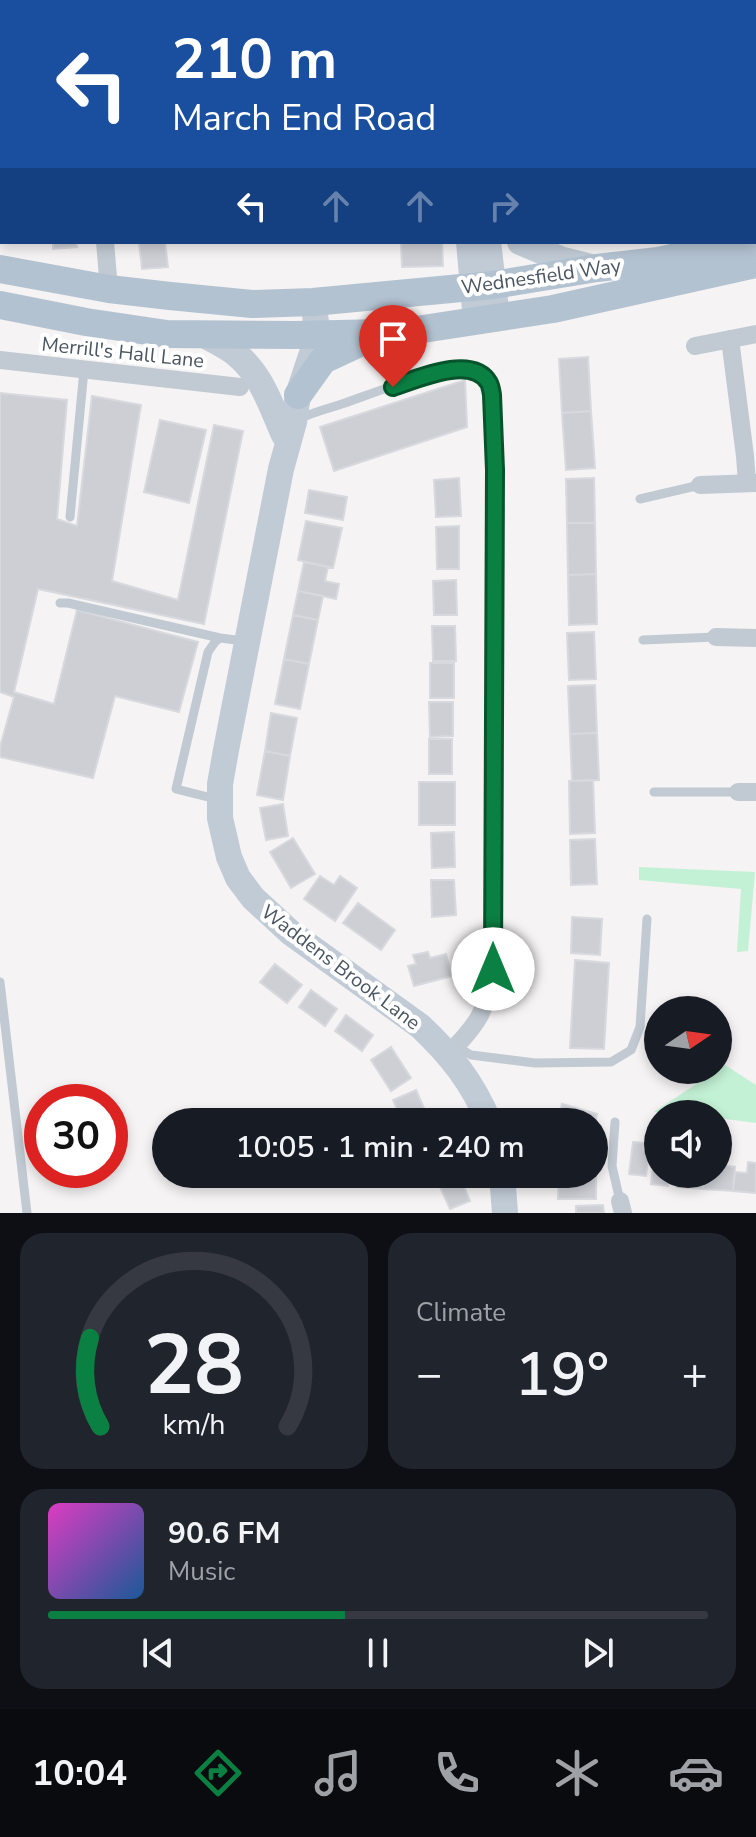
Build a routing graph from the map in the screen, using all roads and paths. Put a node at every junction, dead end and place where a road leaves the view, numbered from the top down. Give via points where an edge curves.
1 (105, 244) edge
2 (470, 244) edge
3 (488, 244) edge
4 (525, 244) edge
5 (738, 244) edge
6 (756, 264) edge
7 (597, 268) junction
8 (0, 269) edge
9 (482, 286) junction
10 (109, 289) junction
11 (313, 302) junction
12 (0, 305) edge
13 (486, 319) junction
14 (383, 333) junction
15 (203, 334) junction
16 (756, 334) edge
17 (306, 335) junction
18 (730, 339) junction
19 (695, 346) dead end
20 (0, 360) edge
21 (84, 370) junction
22 (240, 387) dead end
23 (487, 407) joint
24 (292, 417) junction
25 (751, 483) edge
26 (700, 485) joint
27 (640, 499) dead end
28 (70, 517) dead end
29 (60, 603) dead end
30 (716, 637) joint
31 (220, 638) junction
32 (756, 638) edge
33 (643, 640) dead end
34 (248, 642) junction
35 (654, 792) dead end
36 (747, 792) edge
37 (220, 799) junction
38 (647, 919) dead end
39 (0, 982) edge
40 (452, 1050) junction
41 (483, 1108) edge
42 (615, 1122) dead end
43 (503, 1188) edge
44 (622, 1207) edge
45 (27, 1213) edge
46 (505, 1213) edge

1 - 10 street
2 - 9 main road
3 - 9 main road
4 - 7 main road
5 - 7 main road, Wednesfield Way
6 - 13 main road
7 - 9 main road, Wednesfield Way
8 - 10 main road, Wednesfield Way
9 - 11 main road, Wednesfield Way
9 - 13 main road
10 - 11 main road, Wednesfield Way via 252,304
11 - 17 main road
12 - 15 main road via 154,332
13 - 14 main road
14 - 17 main road
14 - 24 main road via 323,360
15 - 17 main road
15 - 24 main road via 247,364
16 - 18 street
17 - 24 main road
17 - 24 main road
18 - 19 street
18 - 25 street
20 - 21 street, Merrill's Hall Lane
21 - 22 street, Merrill's Hall Lane
21 - 28 lane
23 - 24 lane via 490,383 473,370 455,369
23 - 40 street via 495,501 493,969 487,1003
24 - 34 main road, Waddens Brook Lane
25 - 26 street
26 - 27 lane
29 - 31 lane
30 - 32 street
30 - 33 lane
31 - 34 lane
31 - 37 lane via 208,652 176,789
34 - 37 main road, Waddens Brook Lane
35 - 36 lane
37 - 40 main road, Waddens Brook Lane via 229,857 253,898 291,933
38 - 40 lane via 640,1027 631,1050 611,1062 535,1063
39 - 45 lane
40 - 41 main road, Waddens Brook Lane
42 - 44 lane via 612,1166
43 - 46 main road

